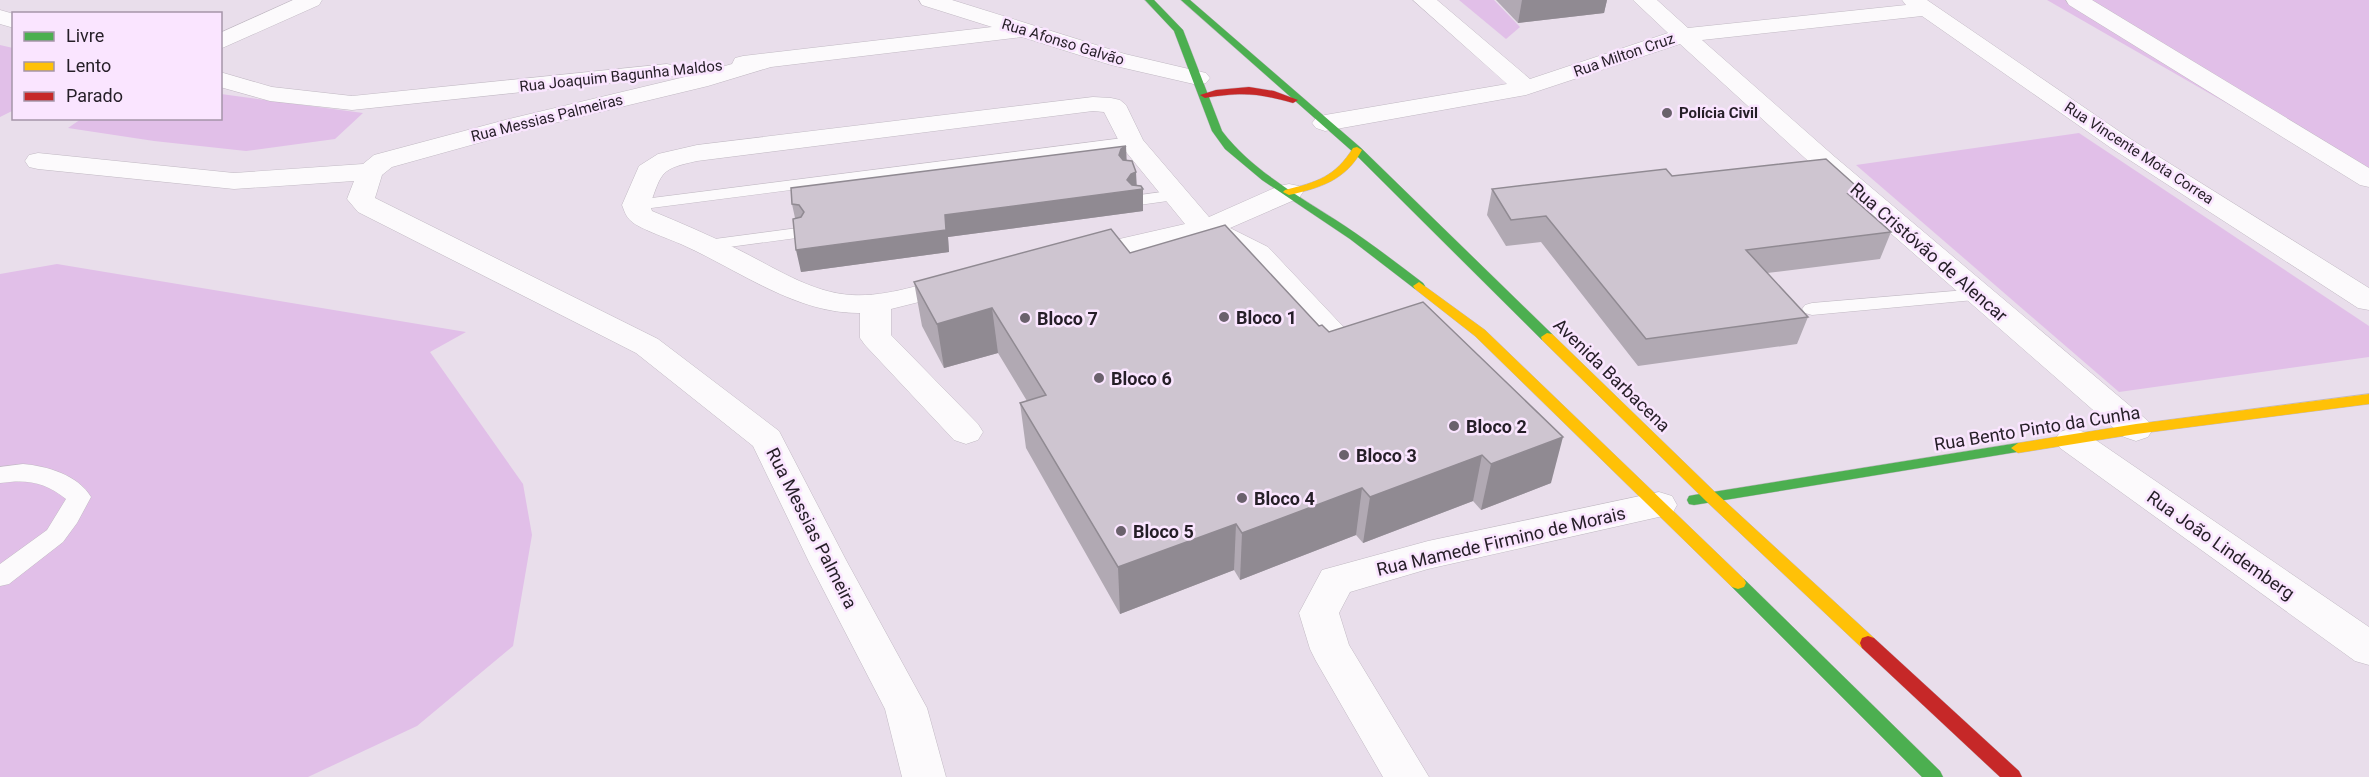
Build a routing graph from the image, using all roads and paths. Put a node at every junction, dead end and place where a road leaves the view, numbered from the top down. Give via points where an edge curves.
1 (311, 0) edge
2 (930, 0) edge
3 (1149, 0) edge
4 (1185, 0) edge
5 (1424, 0) edge
6 (1644, 0) edge
7 (2077, 0) edge
8 (1920, 4) edge
9 (1022, 30) junction
10 (1685, 35) junction
11 (222, 41) edge
12 (765, 61) junction
13 (222, 80) edge
14 (1202, 86) junction
15 (1526, 88) junction
16 (1305, 106) junction
17 (1325, 123) junction
18 (1131, 142) junction
19 (1357, 150) junction
20 (38, 161) dead end
21 (370, 172) junction
22 (2369, 179) edge
23 (1289, 192) junction
24 (1176, 195) junction
25 (1140, 200) edge
26 (636, 205) junction
27 (1203, 228) junction
28 (798, 233) edge
29 (707, 245) junction
30 (1052, 262) edge
31 (982, 278) edge
32 (1978, 296) junction
33 (2369, 301) edge
34 (877, 302) junction
35 (1812, 309) dead end
36 (1341, 343) edge
37 (2369, 399) edge
38 (2136, 429) junction
39 (966, 432) dead end
40 (2072, 440) junction
41 (0, 475) edge
42 (1711, 497) junction
43 (1659, 505) junction
44 (0, 577) edge
45 (2369, 649) edge
46 (924, 777) edge
47 (1407, 777) edge
48 (1934, 777) edge
49 (2013, 777) edge

1 - 11 street
2 - 9 street, Rua Afonso Galvão
3 - 14 main road via 1178,30
4 - 16 main road, Avenida Barbacena
5 - 15 street
6 - 10 street, Rua Cristóvão de Alencar
7 - 22 street
8 - 10 street, Rua Milton Cruz
8 - 33 street, Rua Vincente Mota Correa via 2120,143
9 - 12 street, Rua Joaquim Bagunha Maldos
9 - 14 street, Rua Afonso Galvão
10 - 15 street, Rua Milton Cruz
10 - 32 street, Rua Cristóvão de Alencar
12 - 13 street, Rua Joaquim Bagunha Maldos via 352,103 270,94
12 - 21 street, Rua Messias Palmeiras via 383,161
14 - 16 main road via 1282,94
14 - 23 main road via 1217,131 1229,147
15 - 17 street, Rua Milton Cruz
16 - 17 main road, Avenida Barbacena
17 - 19 main road, Avenida Barbacena
18 - 24 street via 1148,173
18 - 26 lane
18 - 26 street via 1117,110 1111,105 1093,104 721,150 667,160 648,172
19 - 23 main road via 1353,163 1337,176
19 - 42 main road, Avenida Barbacena
20 - 21 street via 234,181
21 - 46 street, Rua Messias Palmeira via 361,199 368,206 647,346 766,439 906,708
23 - 27 street
23 - 43 main road via 1480,333
24 - 25 lane
24 - 27 street
26 - 29 street via 641,216
27 - 30 street
27 - 36 street via 1258,253
28 - 29 lane
29 - 34 street via 792,287 829,300 852,304
31 - 34 street
32 - 35 lane
32 - 38 street, Rua Cristóvão de Alencar
34 - 39 street via 876,338
37 - 38 main road, Rua Bento Pinto da Cunha
38 - 40 main road, Rua Bento Pinto da Cunha
40 - 42 main road, Rua Bento Pinto da Cunha
40 - 45 street, Rua João Lindemberg
41 - 44 lane via 48,476 79,497 55,536
42 - 43 main road, Rua Mamede Firmino de Morais
42 - 49 main road, Avenida Barbacena
43 - 47 street, Rua Mamede Firmino de Morais via 1428,555 1336,581 1319,613 1330,649
43 - 48 main road

